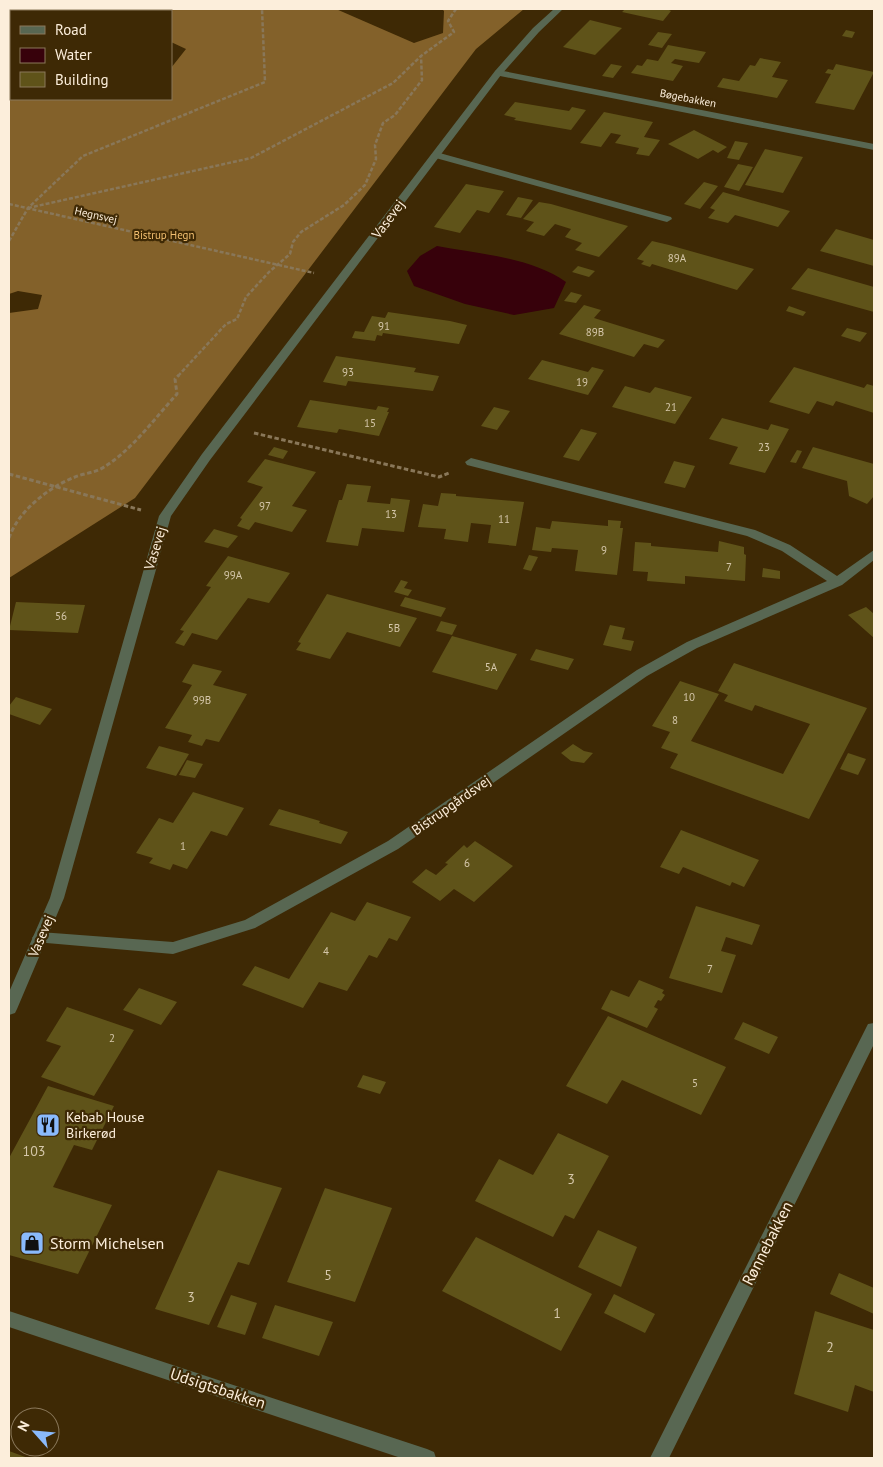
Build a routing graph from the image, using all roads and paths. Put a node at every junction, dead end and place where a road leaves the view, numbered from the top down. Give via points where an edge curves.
1 (262, 9) edge
2 (456, 9) edge
3 (559, 9) edge
4 (421, 56) junction
5 (498, 73) junction
6 (874, 148) edge
7 (436, 155) junction
8 (9, 204) edge
9 (28, 208) junction
10 (668, 219) dead end
11 (9, 241) edge
12 (278, 265) junction
13 (342, 280) junction
14 (229, 428) junction
15 (471, 462) joint
16 (9, 474) edge
17 (57, 487) junction
18 (165, 516) junction
19 (9, 538) edge
20 (874, 554) edge
21 (837, 582) junction
22 (40, 938) junction
23 (9, 1009) edge
24 (874, 1029) edge
25 (9, 1319) edge
26 (427, 1458) edge
27 (660, 1458) edge

1 - 9 path via 265,82 83,156
2 - 4 path via 448,21 454,32
3 - 5 street, Vasevej
4 - 9 path via 393,83 251,158
4 - 12 path via 422,80 395,115 383,123 374,145 376,159 365,185 344,205 301,232 290,254
5 - 6 street, Bøgebakken
5 - 7 street, Vasevej
7 - 10 street
7 - 13 street, Vasevej
8 - 9 path, Hegnsvej
9 - 11 path
9 - 12 path, Hegnsvej
12 - 13 path, Hegnsvej
12 - 17 path via 246,297 237,320 226,324 175,379 177,394 130,445 103,468 74,477
13 - 14 street, Vasevej
14 - 15 path via 439,478
14 - 18 street, Vasevej
15 - 21 street via 751,533 786,548
16 - 17 path
17 - 18 path
17 - 19 path via 45,493 18,520
18 - 22 street, Vasevej via 57,898
20 - 21 street, Bistrupgårdsvej
21 - 22 street, Bistrupgårdsvej via 692,645 642,673 393,845 250,924 172,948
22 - 23 street, Vasevej
24 - 27 street, Rønnebakken
25 - 26 street, Udsigtsbakken

